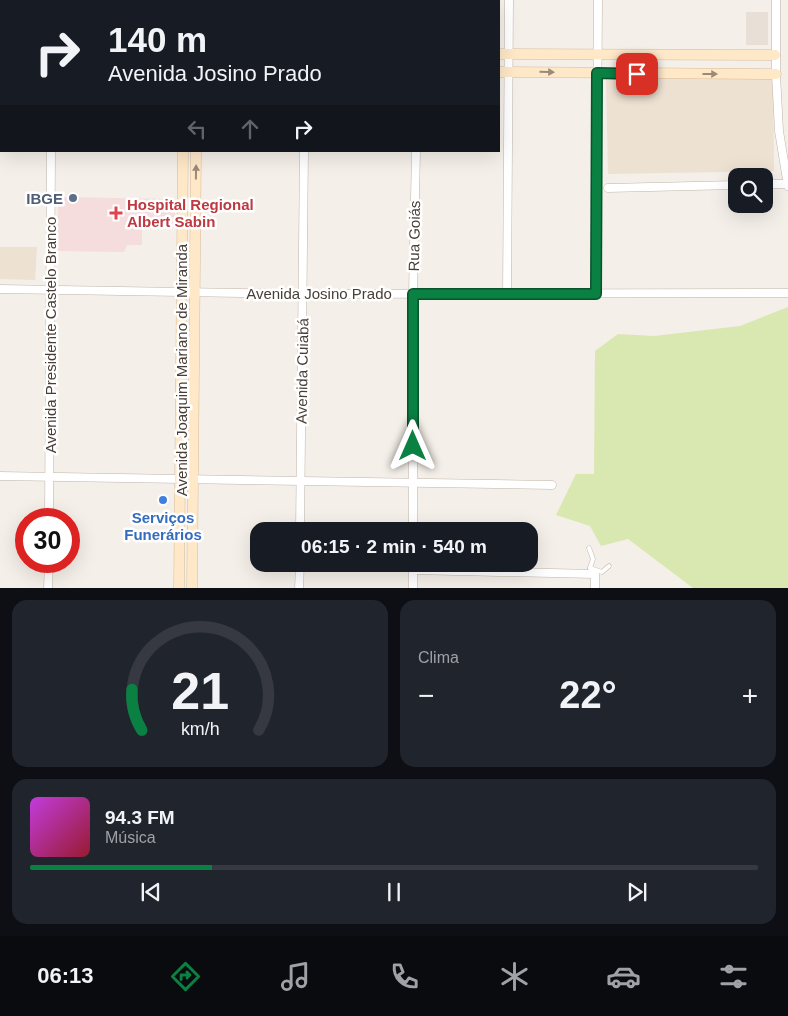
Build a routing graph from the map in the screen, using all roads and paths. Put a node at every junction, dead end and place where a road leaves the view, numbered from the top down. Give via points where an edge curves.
1 (509, 0) edge
2 (598, 0) edge
3 (776, 0) edge
4 (504, 54) edge
5 (597, 54) junction
6 (776, 55) junction
7 (504, 72) edge
8 (597, 73) junction
9 (776, 74) junction
10 (51, 152) edge
11 (183, 152) edge
12 (196, 152) edge
13 (304, 152) edge
14 (416, 152) edge
15 (773, 184) edge
16 (728, 185) edge
17 (787, 185) edge
18 (608, 188) dead end
19 (196, 215) junction
20 (182, 216) junction
21 (0, 289) edge
22 (50, 290) junction
23 (181, 291) junction
24 (195, 291) junction
25 (788, 293) edge
26 (303, 294) junction
27 (413, 294) junction
28 (507, 294) junction
29 (596, 294) junction
30 (0, 476) edge
31 (50, 477) junction
32 (181, 480) junction
33 (193, 480) junction
34 (300, 482) junction
35 (413, 484) junction
36 (552, 485) dead end
37 (50, 508) edge
38 (300, 522) edge
39 (413, 522) edge
40 (589, 548) dead end
41 (609, 566) dead end
42 (538, 570) edge
43 (593, 571) junction
44 (300, 572) edge
45 (413, 572) edge
46 (49, 573) edge
47 (179, 584) edge
48 (192, 584) edge
49 (48, 588) edge
50 (300, 588) edge
51 (413, 588) edge
52 (595, 588) edge

1 - 4 street
2 - 5 street
3 - 6 street
4 - 5 street
4 - 7 street
5 - 6 street
5 - 8 street
6 - 9 street
7 -> 8 street
7 - 28 street
8 -> 9 street
8 - 29 street
9 - 17 street via 779,131
10 - 22 street, Avenida Presidente Castelo Branco
11 - 20 street, Avenida Joaquim Mariano de Miranda
19 -> 12 street, Avenida Joaquim Mariano de Miranda
13 - 26 street, Avenida Cuiabá
14 - 27 street, Rua Goiás
15 - 17 street
16 - 18 street
19 - 20 street
19 - 24 street, Avenida Joaquim Mariano de Miranda
20 - 23 street, Avenida Joaquim Mariano de Miranda
21 - 22 street, Avenida Josino Prado
22 - 23 street, Avenida Josino Prado
22 - 31 street, Avenida Presidente Castelo Branco
23 - 24 street, Avenida Josino Prado
23 - 32 street, Avenida Joaquim Mariano de Miranda
24 - 26 street, Avenida Josino Prado
24 - 33 street, Avenida Joaquim Mariano de Miranda
25 - 29 street, Avenida Josino Prado
26 - 27 street, Avenida Josino Prado
26 - 34 street, Avenida Cuiabá
27 - 28 street, Avenida Josino Prado
27 - 35 street, Rua Goiás
28 - 29 street, Avenida Josino Prado
30 - 31 street
31 - 32 street
31 - 37 street, Avenida Presidente Castelo Branco
32 - 33 street
32 - 47 street, Avenida Joaquim Mariano de Miranda
33 - 34 street
33 - 48 street, Avenida Joaquim Mariano de Miranda
34 - 35 street
34 - 38 street, Avenida Cuiabá
35 - 36 street
35 - 39 street, Rua Goiás
40 - 43 lane
41 - 43 lane via 602,572
42 - 43 street
43 - 52 street
44 - 50 street
45 - 51 street
46 - 49 street
47 - 48 street

